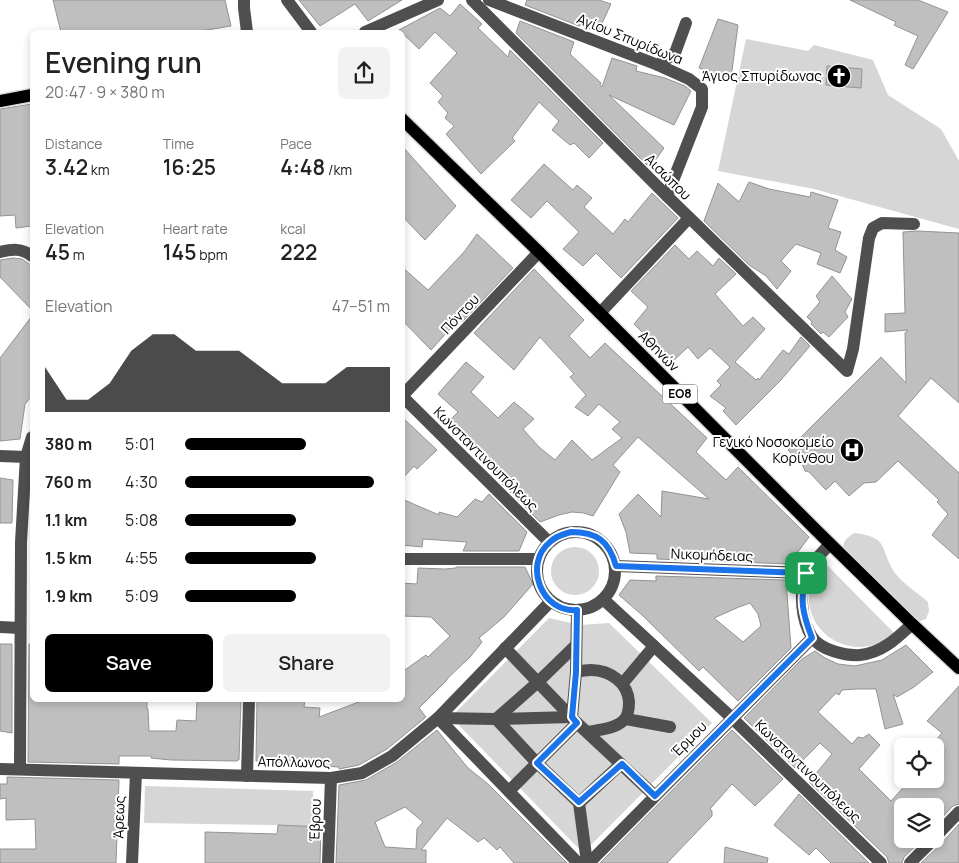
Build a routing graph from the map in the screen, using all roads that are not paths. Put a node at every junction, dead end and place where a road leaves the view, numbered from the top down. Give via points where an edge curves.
1 (244, 0) edge
2 (286, 0) edge
3 (438, 0) edge
4 (472, 0) edge
5 (488, 0) edge
6 (686, 23) dead end
7 (247, 30) edge
8 (309, 30) edge
9 (370, 30) edge
10 (658, 65) junction
11 (30, 95) edge
12 (0, 102) edge
13 (405, 121) edge
14 (667, 196) junction
15 (689, 218) junction
16 (914, 224) dead end
17 (0, 252) edge
18 (539, 252) junction
19 (30, 254) edge
20 (600, 313) junction
21 (405, 393) edge
22 (405, 399) edge
23 (30, 444) edge
24 (0, 456) edge
25 (26, 457) junction
26 (549, 542) junction
27 (27, 543) edge
28 (830, 544) junction
29 (405, 559) edge
30 (538, 559) junction
31 (616, 566) junction
32 (806, 573) junction
33 (603, 599) junction
34 (550, 601) junction
35 (577, 610) junction
36 (912, 624) junction
37 (0, 628) edge
38 (20, 628) junction
39 (812, 638) junction
40 (576, 645) junction
41 (654, 646) junction
42 (505, 648) junction
43 (959, 668) edge
44 (576, 672) junction
45 (538, 682) junction
46 (623, 683) junction
47 (249, 702) edge
48 (438, 718) junction
49 (732, 718) junction
50 (496, 719) junction
51 (626, 719) junction
52 (575, 720) junction
53 (670, 727) dead end
54 (587, 732) junction
55 (537, 763) junction
56 (622, 764) junction
57 (0, 769) edge
58 (20, 769) junction
59 (136, 773) junction
60 (247, 776) junction
61 (331, 778) junction
62 (509, 790) junction
63 (655, 796) junction
64 (579, 802) junction
65 (959, 812) edge
66 (944, 828) edge
67 (924, 848) edge
68 (132, 863) edge
69 (328, 863) edge
70 (578, 863) edge
71 (588, 863) edge
72 (881, 863) edge
73 (910, 863) edge

1 - 7 street
2 - 8 street
3 - 9 street
4 - 14 street, Αισώπου
5 - 10 street, Αγίου Σπυρίδωνα
6 - 10 street via 675,53
10 - 14 street, Αγίου Σπυρίδωνα via 690,79 702,89 702,107
11 - 12 main road
13 - 18 main road, Αθηνών / ΕΟ8
14 - 15 street, Αισώπου
15 - 16 street, Αισώπου via 847,371 872,228 882,224
15 - 20 street
17 - 19 street via 11,249
18 - 20 main road, Αθηνών / ΕΟ8
18 - 21 street, Πόντου
20 - 28 main road, Αθηνών / ΕΟ8
22 - 26 street, Κωνσταντινουπόλεως
23 - 25 street
24 - 25 street
25 - 27 street
26 - 30 street
26 - 31 street via 559,535 584,532 605,544
27 - 38 street
28 - 32 street
28 - 36 main road, Αθηνών / ΕΟ8
29 - 30 street
30 - 34 street via 538,582
31 - 32 street, Νικομήδειας
31 - 33 street via 612,588
32 - 39 street via 802,608
33 - 35 street via 586,610
33 - 41 street, Κωνσταντινουπόλεως
34 - 35 street via 561,608
34 - 42 street, Απόλλωνος
35 - 40 street
36 - 39 street via 891,643 862,654 843,654
36 - 43 main road, Αθηνών / ΕΟ8
37 - 38 street
38 - 58 street
39 - 49 street, Έρμου
40 - 44 street
40 - 45 street
41 - 46 street
41 - 49 street, Κωνσταντινουπόλεως
42 - 45 street
42 - 48 street, Απόλλωνος
44 - 46 street via 603,672
44 - 52 street
45 - 50 street
45 - 52 street
46 - 51 street via 629,696
47 - 60 street
48 - 50 street
48 - 61 street, Απόλλωνος via 392,756 362,773
48 - 62 street
49 - 63 street, Έρμου
49 - 72 street, Κωνσταντινουπόλεως
50 - 52 street
50 - 55 street
51 - 53 street
51 - 54 street via 602,730
52 - 54 street
52 - 55 street
54 - 56 street
55 - 62 street
55 - 64 street
56 - 63 street
56 - 64 street
57 - 58 street, Απόλλωνος
58 - 59 street, Απόλλωνος
59 - 60 street, Απόλλωνος
59 - 68 street, Άρεως
60 - 61 street, Απόλλωνος
61 - 69 street, Έβρου
62 - 70 street
63 - 71 street, Έρμου
64 - 71 street
65 - 66 street
67 - 73 street

